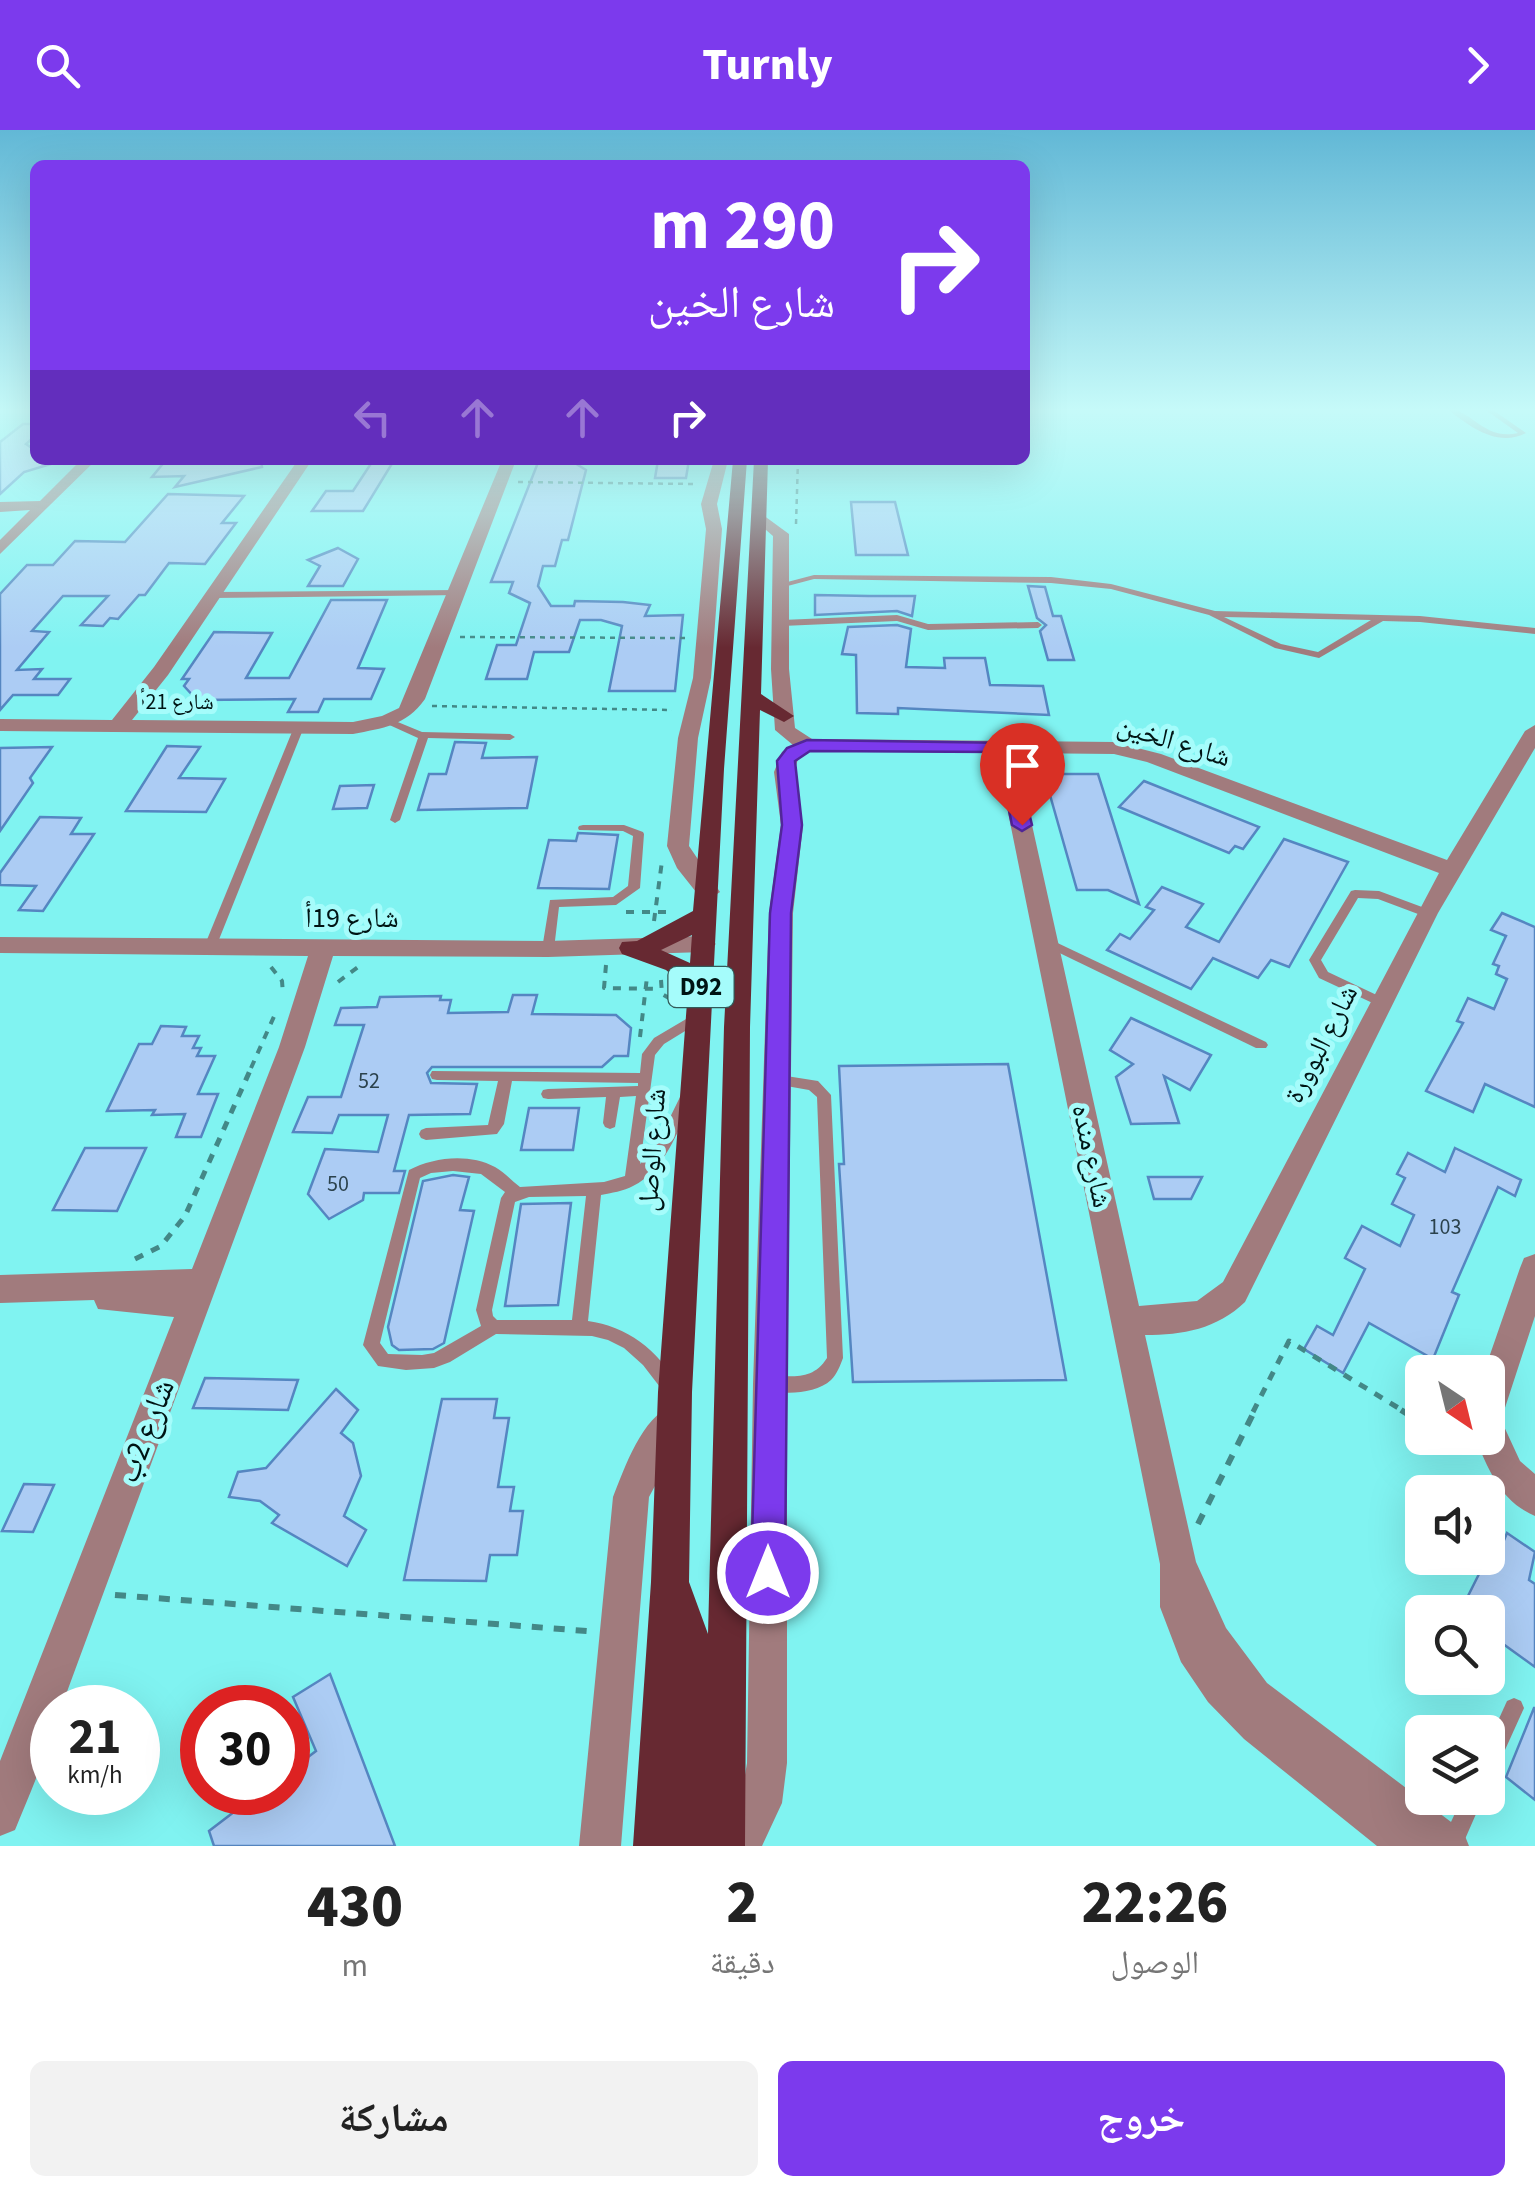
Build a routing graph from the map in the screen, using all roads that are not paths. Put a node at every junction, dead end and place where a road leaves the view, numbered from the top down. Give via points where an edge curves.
1 (61, 488) edge
2 (286, 488) edge
3 (498, 488) edge
4 (713, 488) edge
5 (738, 488) edge
6 (760, 488) edge
7 (41, 508) junction
8 (0, 509) edge
9 (759, 517) junction
10 (0, 549) edge
11 (735, 553) junction
12 (782, 565) junction
13 (710, 568) junction
14 (814, 577) junction
15 (780, 585) junction
16 (459, 593) junction
17 (214, 595) junction
18 (1208, 613) junction
19 (1381, 618) junction
20 (782, 624) junction
21 (1038, 626) dead end
22 (1535, 631) edge
23 (752, 697) junction
24 (784, 716) junction
25 (388, 721) junction
26 (0, 725) edge
27 (125, 727) junction
28 (299, 728) junction
29 (1535, 730) edge
30 (424, 735) junction
31 (510, 736) dead end
32 (807, 745) junction
33 (1006, 747) junction
34 (395, 820) dead end
35 (583, 828) dead end
36 (1450, 869) junction
37 (707, 902) junction
38 (1426, 913) junction
39 (643, 940) junction
40 (1047, 942) junction
41 (704, 944) junction
42 (0, 946) edge
43 (210, 947) junction
44 (330, 948) junction
45 (548, 949) junction
46 (702, 987) junction
47 (1379, 1001) junction
48 (700, 1016) junction
49 (737, 1028) junction
50 (1261, 1045) dead end
51 (437, 1074) dead end
52 (506, 1076) junction
53 (644, 1080) junction
54 (780, 1080) junction
55 (694, 1081) junction
56 (614, 1092) junction
57 (548, 1094) dead end
58 (610, 1124) dead end
59 (426, 1134) dead end
60 (631, 1181) junction
61 (517, 1192) junction
62 (594, 1192) junction
63 (1535, 1268) edge
64 (15, 1289) edge
65 (198, 1294) junction
66 (1127, 1320) junction
67 (579, 1327) junction
68 (494, 1328) junction
69 (1505, 1359) edge
70 (770, 1384) junction
71 (674, 1407) junction
72 (1497, 1455) edge
73 (1535, 1498) edge
74 (1178, 1564) junction
75 (670, 1582) junction
76 (1514, 1708) dead end
77 (1505, 1728) edge
78 (0, 1815) edge
79 (1464, 1815) edge
80 (600, 1846) edge
81 (654, 1846) edge
82 (686, 1846) edge
83 (724, 1846) edge
84 (740, 1846) edge
85 (1412, 1846) edge
86 (1449, 1846) edge

1 - 7 street
2 - 17 street
3 - 16 street
4 - 13 street
5 - 11 main road, شارع الوصل / D92
6 - 9 main road, D92
7 - 8 street
7 - 10 street
9 - 12 street via 780,530
9 - 23 main road, D92
11 - 13 main road
11 - 37 main road, شارع الوصل / D92
12 - 14 lane
12 - 15 street
13 - 37 street via 680,831 682,858
14 - 15 lane
14 - 18 lane via 1051,580 1110,587
15 - 20 street
16 - 17 lane
16 - 25 street via 412,706
17 - 27 street
18 - 19 lane
18 - 19 lane via 1268,642 1319,655
19 - 22 lane
20 - 21 lane via 897,618 928,626
20 - 24 street
23 - 24 main road
23 - 49 main road, D92
24 - 32 street via 788,734
25 - 28 street, شارع 21أ
25 - 30 lane
26 - 27 street, شارع 21أ
27 - 28 street, شارع 21أ
28 - 43 lane
29 - 36 street, شارع البوورة
30 - 31 lane
30 - 34 lane
32 - 33 street, شارع الخين
32 - 54 street via 789,756 784,772 792,825 781,913
33 - 36 street, شارع الخين via 1087,746 1142,754
33 - 40 street, شارع منده
35 - 45 lane via 639,834 634,888 607,902 554,903
36 - 38 street, شارع البوورة
37 - 39 main road via 686,928
37 - 41 main road, شارع الوصل / D92
38 - 47 street, شارع البوورة
38 - 47 lane via 1379,895 1355,894 1315,960 1323,975
39 - 41 street, شارع 19أ
39 - 45 street, شارع 19أ
39 - 46 main road
40 - 50 lane
40 - 66 street, شارع منده
41 - 46 main road, شارع الوصل / D92
41 - 49 main road via 725,947 725,994
42 - 43 street, شارع 19أ
43 - 44 street, شارع 19أ
44 - 45 street, شارع 19أ
44 - 65 street, شارع 2ب
46 - 48 main road, شارع الوصل / D92
47 - 66 street, شارع البوورة via 1234,1292 1195,1318
48 - 53 lane via 655,1045
48 - 55 main road, شارع الوصل / D92
49 - 83 main road, D92
51 - 52 lane
52 - 53 lane
52 - 59 lane via 492,1130
53 - 56 lane
53 - 60 lane
54 - 70 street
54 - 70 lane via 813,1085 824,1095 835,1358 814,1382
55 - 60 lane via 660,1156
55 - 71 main road, شارع الوصل / D92
56 - 57 lane
56 - 58 lane
60 - 62 lane
61 - 62 lane
61 - 68 lane via 504,1202 484,1310
61 - 68 lane via 476,1167 429,1166 414,1174 371,1345 384,1361 423,1365
62 - 67 lane
63 - 69 street
64 - 65 street via 70,1297
65 - 78 street, شارع 2ب
66 - 74 street, شارع منده
67 - 68 lane
67 - 71 lane via 629,1340 654,1364
70 - 84 street via 767,1763 760,1803
71 - 75 main road, شارع الوصل / D92
71 - 80 street via 631,1497
72 - 73 street
74 - 85 street, شارع منده via 1184,1623 1221,1689
74 - 86 street, شارع منده via 1212,1642 1253,1697
75 - 81 main road, شارع الوصل / D92
75 - 82 main road via 692,1651
76 - 77 lane
79 - 86 lane

